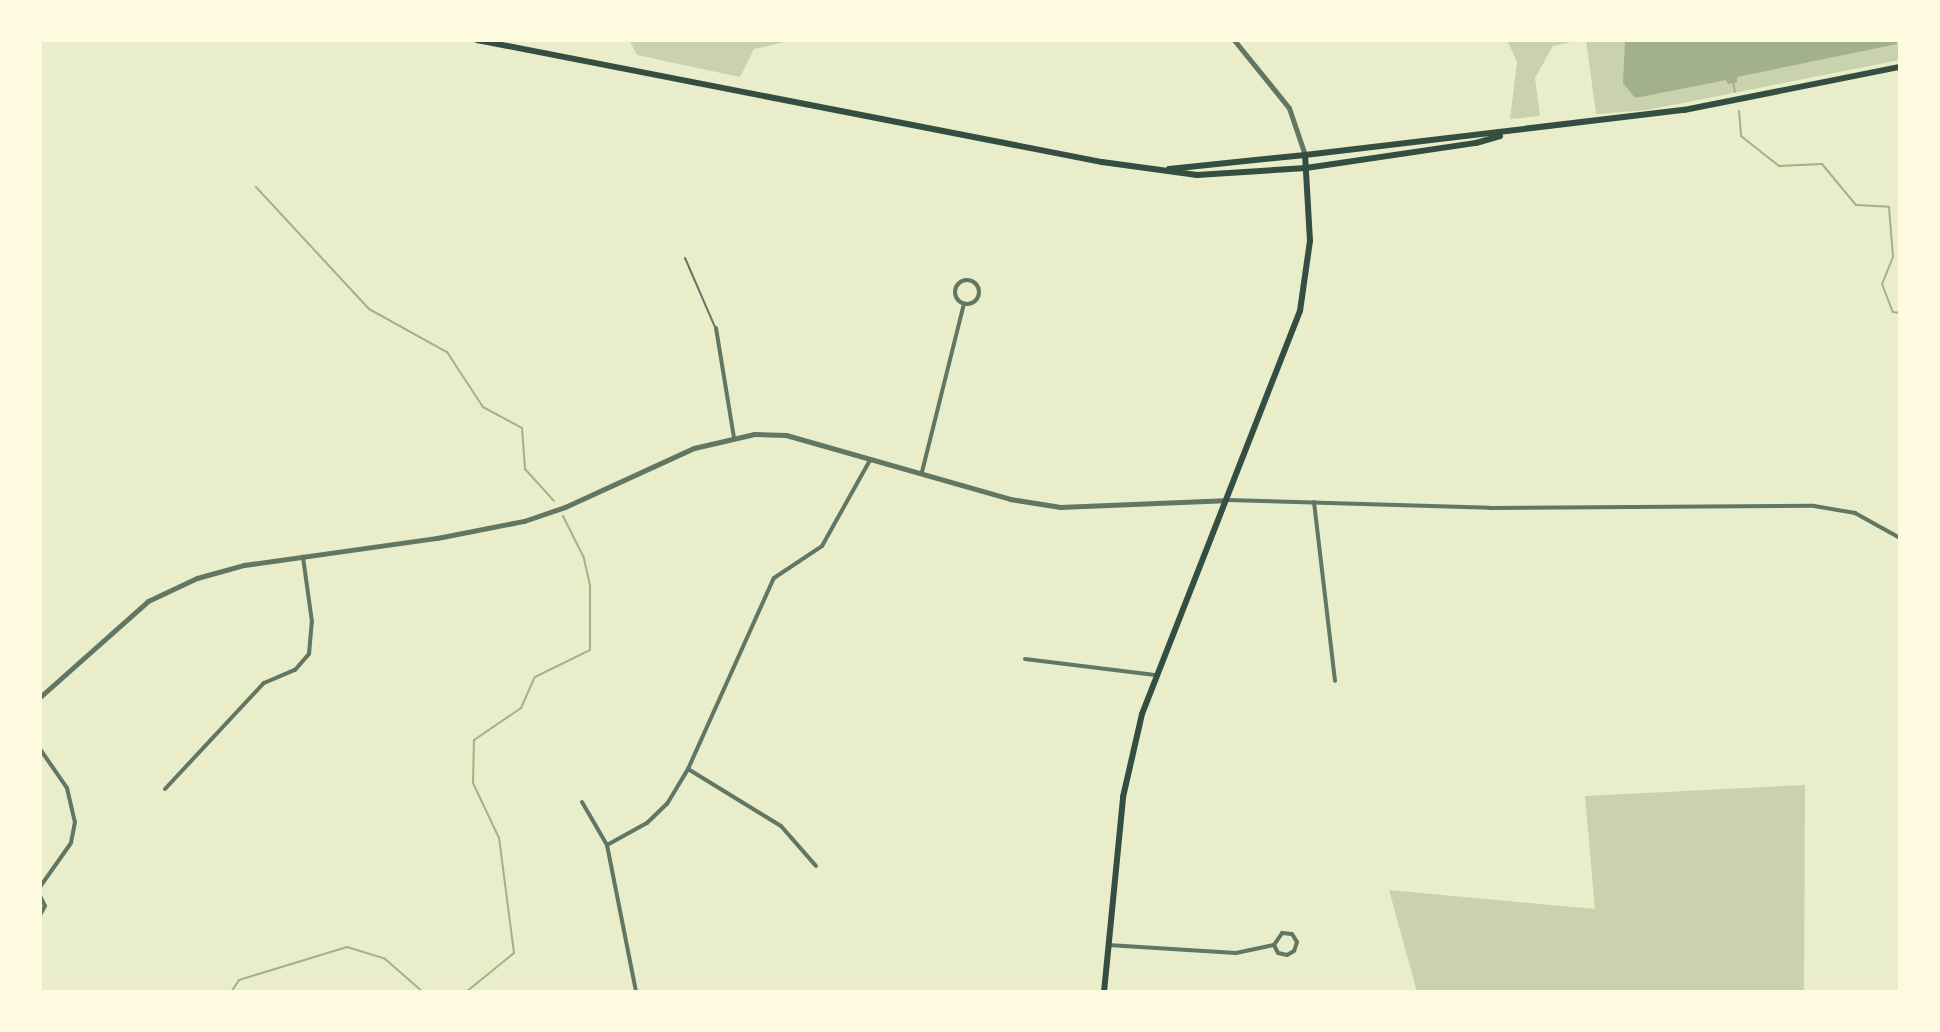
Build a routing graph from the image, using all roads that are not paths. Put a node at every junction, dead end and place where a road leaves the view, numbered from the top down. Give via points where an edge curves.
1 (477, 40) edge
2 (1234, 40) edge
3 (1900, 67) edge
4 (1509, 133) junction
5 (1305, 155) junction
6 (1306, 168) junction
7 (1165, 169) junction
8 (685, 258) dead end
9 (964, 304) junction
10 (716, 328) joint
11 (734, 438) junction
12 (871, 458) junction
13 (922, 472) junction
14 (1224, 500) junction
15 (1314, 502) junction
16 (1900, 538) edge
17 (303, 557) junction
18 (1025, 659) dead end
19 (1155, 675) junction
20 (1335, 681) dead end
21 (40, 697) edge
22 (40, 749) edge
23 (688, 769) junction
24 (165, 789) dead end
25 (582, 802) dead end
26 (607, 845) junction
27 (816, 866) dead end
28 (40, 887) edge
29 (40, 896) edge
30 (40, 915) edge
31 (1108, 945) junction
32 (1274, 945) junction
33 (636, 992) edge
34 (1104, 992) edge

1 - 7 main road via 1087,160
2 - 5 street via 1289,108
3 - 4 main road via 1684,110
4 - 5 main road
4 - 6 main road via 1476,143
5 - 6 main road
5 - 7 main road
6 - 7 main road via 1197,175
6 - 14 main road via 1310,241 1300,311
8 - 10 lane
9 - 9 street via 955,288 970,280 979,295
9 - 13 street
10 - 11 street
11 - 12 street via 786,435
11 - 17 street via 676,455 539,517
12 - 13 street
12 - 23 street via 822,546 774,578
13 - 14 street via 1010,499 1060,507
14 - 15 street
14 - 19 main road
15 - 16 street via 1490,508 1814,506 1862,516
15 - 20 street
17 - 21 street via 224,569 161,593
17 - 24 street via 312,622 309,654 295,670 264,683
18 - 19 street
19 - 31 main road via 1124,791
22 - 28 street via 67,788 75,822 71,843
23 - 26 street via 655,817
23 - 27 street via 781,826
25 - 26 street
26 - 33 street
29 - 30 street via 45,906
31 - 32 street via 1236,953
31 - 34 main road
32 - 32 street via 1286,932 1297,942 1287,955

